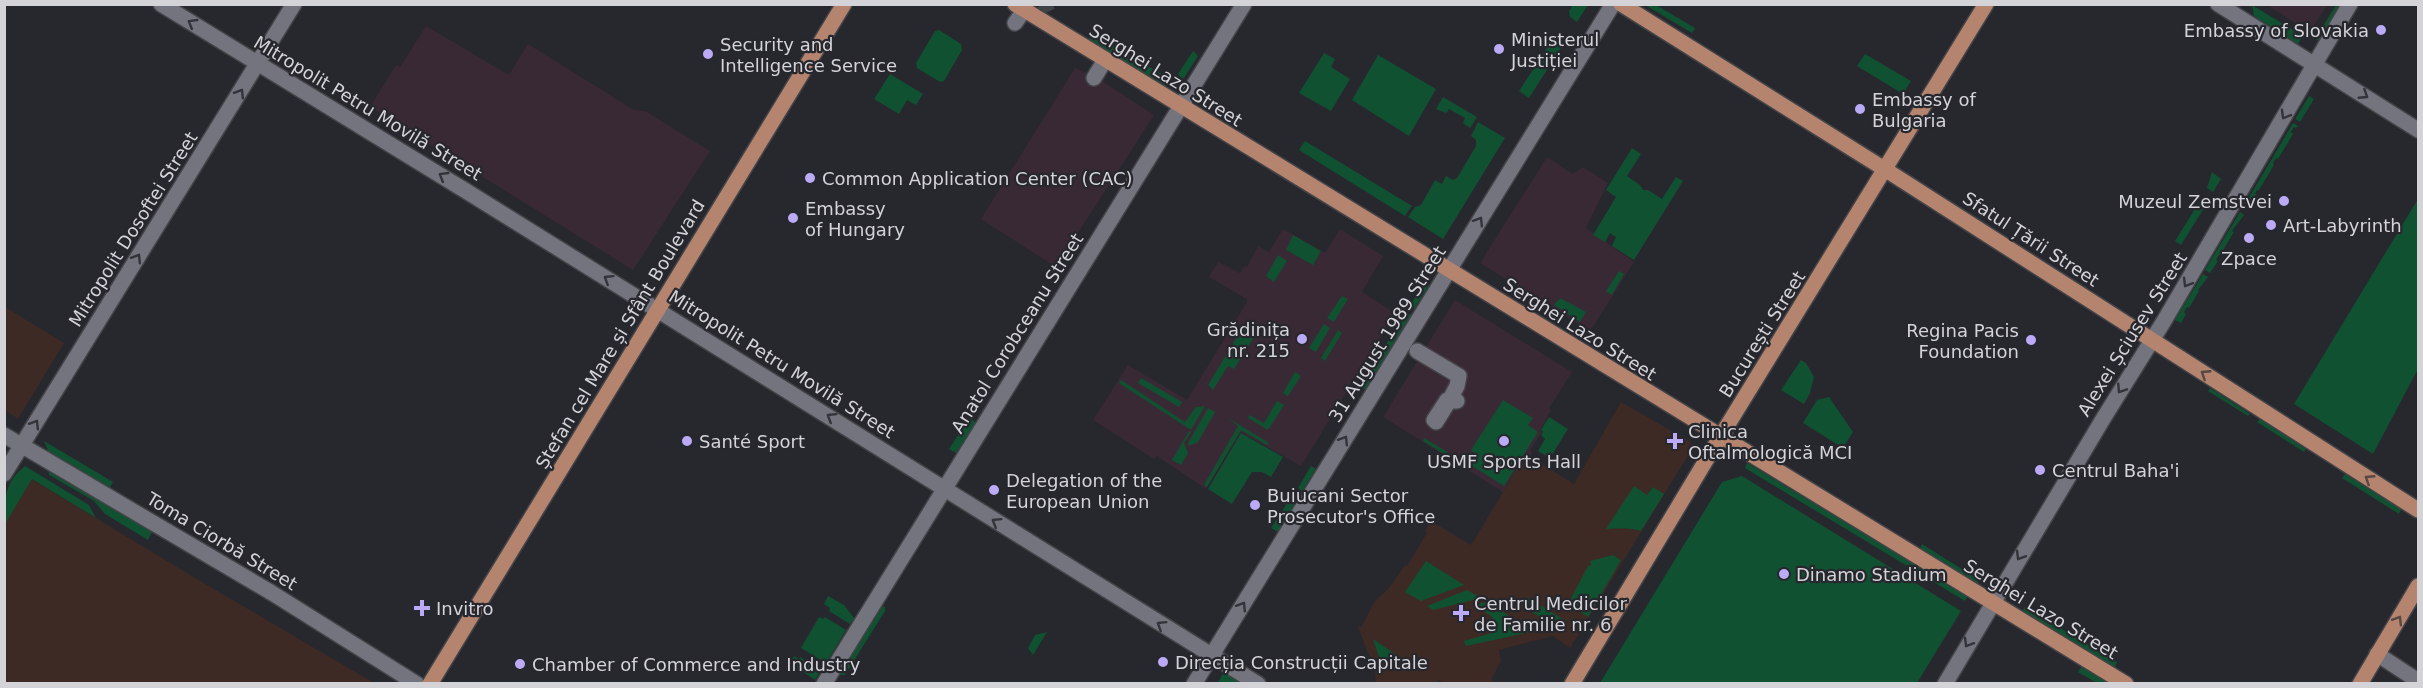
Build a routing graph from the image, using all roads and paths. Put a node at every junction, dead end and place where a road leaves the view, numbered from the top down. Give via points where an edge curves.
1 (161, 4) edge
2 (294, 4) edge
3 (844, 4) edge
4 (1244, 4) edge
5 (1613, 4) edge
6 (1621, 4) edge
7 (1986, 4) edge
8 (2218, 4) edge
9 (2350, 4) edge
10 (1018, 6) edge
11 (1015, 23) dead end
12 (1105, 60) junction
13 (258, 64) junction
14 (2314, 64) junction
15 (1094, 78) dead end
16 (1180, 106) junction
17 (2418, 130) edge
18 (1886, 170) junction
19 (1449, 270) junction
20 (658, 310) junction
21 (2153, 340) junction
22 (1417, 351) dead end
23 (1457, 394) dead end
24 (4, 435) edge
25 (1721, 437) junction
26 (22, 446) junction
27 (4, 474) edge
28 (943, 489) junction
29 (2418, 510) edge
30 (2418, 586) edge
31 (1992, 603) junction
32 (2377, 654) junction
33 (1211, 656) junction
34 (2418, 681) edge
35 (417, 684) edge
36 (430, 684) edge
37 (824, 684) edge
38 (1194, 684) edge
39 (1258, 684) edge
40 (1572, 684) edge
41 (1944, 684) edge
42 (2126, 684) edge
43 (2360, 684) edge

13 -> 1 street, Mitropolit Petru Movilă Street
2 - 13 street, Mitropolit Dosoftei Street
3 - 20 main road, Ștefan cel Mare și Sfânt Boulevard
4 - 16 street, Anatol Corobceanu Street
19 -> 5 street, 31 August 1989 Street
6 - 18 main road, Sfatul Țării Street
7 - 18 main road, București Street
8 - 14 street
9 - 14 street, Alexei Șciusev Street
10 - 11 street
10 - 12 main road, Serghei Lazo Street via 1050,21
12 - 15 street
12 - 16 main road, Serghei Lazo Street
20 -> 13 street, Mitropolit Petru Movilă Street
26 -> 13 street, Mitropolit Dosoftei Street
14 -> 17 street
14 -> 21 street, Alexei Șciusev Street
16 - 19 main road, Serghei Lazo Street
16 - 28 street, Anatol Corobceanu Street
18 - 21 main road, Sfatul Țării Street
18 - 25 main road, București Street
19 - 25 main road, Serghei Lazo Street
33 -> 19 street, 31 August 1989 Street
28 -> 20 street, Mitropolit Petru Movilă Street
20 - 36 main road, Ștefan cel Mare și Sfânt Boulevard
29 -> 21 main road, Sfatul Țării Street
21 -> 31 street, Alexei Șciusev Street
22 - 23 street via 1459,376
24 - 26 street, Toma Ciorbă Street
25 - 31 main road, Serghei Lazo Street
25 - 40 main road, București Street
26 - 27 street, Mitropolit Dosoftei Street
26 - 35 street, Toma Ciorbă Street via 272,593
33 -> 28 street, Mitropolit Petru Movilă Street
28 - 37 street, Anatol Corobceanu Street
32 -> 30 main road
31 -> 41 street, Alexei Șciusev Street
31 - 42 main road, Serghei Lazo Street
32 - 34 street
32 - 43 main road
33 - 38 street, 31 August 1989 Street
33 - 39 street, Mitropolit Petru Movilă Street

